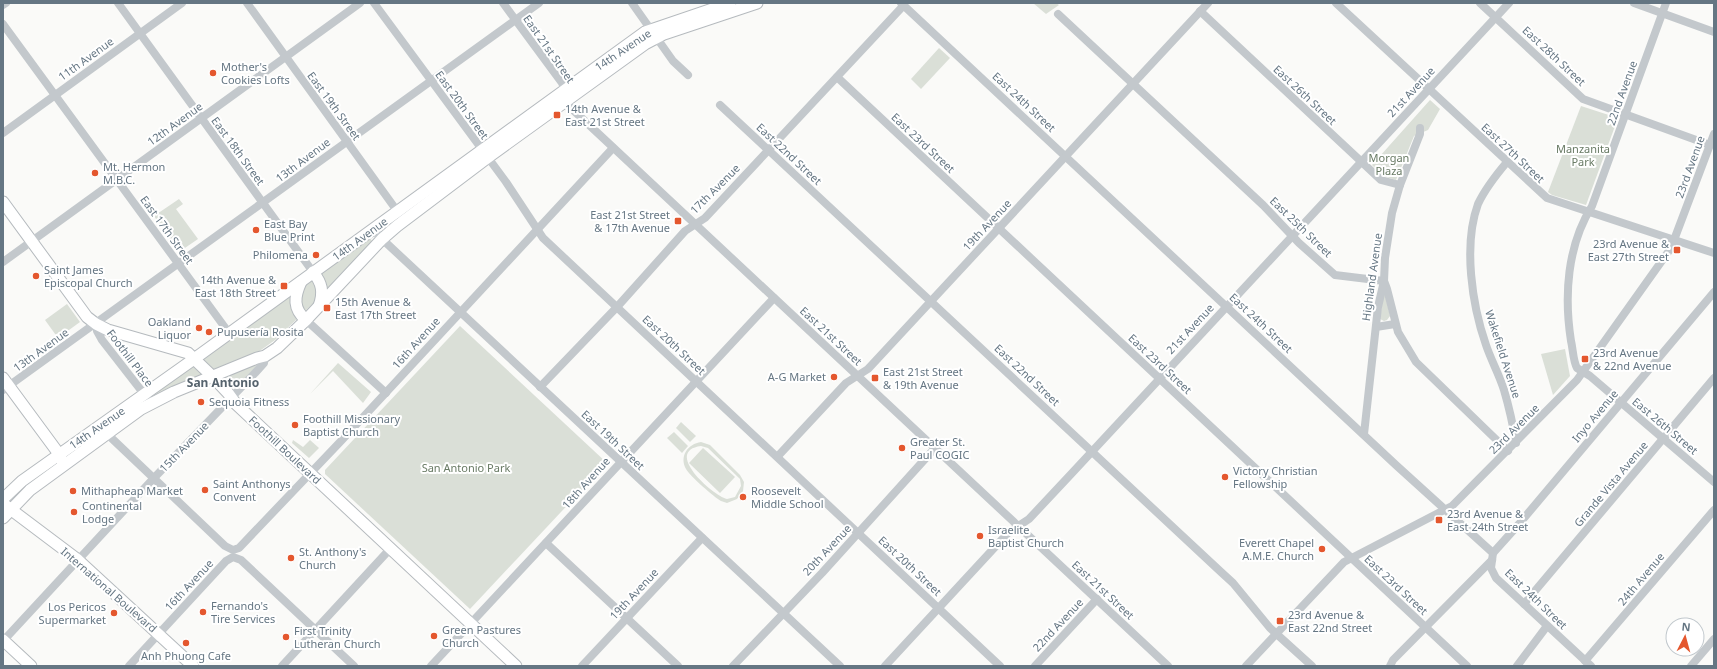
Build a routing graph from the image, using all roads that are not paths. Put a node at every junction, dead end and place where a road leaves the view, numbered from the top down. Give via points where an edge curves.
1 (6, 3) edge
2 (118, 3) edge
3 (182, 3) edge
4 (246, 3) edge
5 (360, 3) edge
6 (374, 3) edge
7 (503, 3) edge
8 (539, 3) edge
9 (632, 3) edge
10 (730, 3) edge
11 (757, 3) edge
12 (1208, 3) edge
13 (1336, 3) edge
14 (1480, 3) edge
15 (1509, 3) edge
16 (1634, 3) edge
17 (1666, 3) edge
18 (902, 4) edge
19 (3, 5) edge
20 (1200, 11) junction
21 (1662, 13) junction
22 (1058, 14) dead end
23 (1495, 17) junction
24 (516, 20) junction
25 (3, 24) edge
26 (1714, 32) edge
27 (654, 33) junction
28 (140, 34) junction
29 (285, 57) junction
30 (688, 75) dead end
31 (837, 77) junction
32 (431, 80) junction
33 (1133, 84) junction
34 (1428, 90) junction
35 (55, 95) junction
36 (566, 95) junction
37 (720, 105) dead end
38 (1626, 115) junction
39 (201, 118) junction
40 (1420, 128) dead end
41 (3, 133) edge
42 (1714, 134) edge
43 (346, 142) junction
44 (1710, 145) junction
45 (613, 148) junction
46 (769, 150) junction
47 (484, 154) junction
48 (1065, 156) junction
49 (1361, 162) junction
50 (1507, 162) junction
51 (117, 180) junction
52 (1400, 185) junction
53 (3, 202) edge
54 (262, 204) junction
55 (1588, 213) junction
56 (400, 216) junction
57 (696, 224) junction
58 (998, 228) junction
59 (373, 229) junction
60 (538, 229) junction
61 (1293, 235) junction
62 (382, 239) junction
63 (1675, 240) junction
64 (32, 241) junction
65 (1714, 252) edge
66 (3, 262) edge
67 (179, 264) junction
68 (313, 272) junction
69 (301, 281) junction
70 (1384, 281) junction
71 (1714, 292) edge
72 (774, 298) junction
73 (932, 301) junction
74 (1227, 306) junction
75 (617, 307) junction
76 (318, 308) junction
77 (460, 312) junction
78 (306, 320) junction
79 (96, 324) junction
80 (1396, 324) junction
81 (1376, 327) junction
82 (229, 334) junction
83 (265, 356) junction
84 (194, 359) junction
85 (1583, 372) junction
86 (858, 376) junction
87 (213, 377) junction
88 (1159, 378) junction
89 (1714, 378) edge
90 (696, 381) junction
91 (5, 385) edge
92 (540, 387) junction
93 (386, 393) junction
94 (231, 398) junction
95 (148, 399) junction
96 (1621, 402) junction
97 (103, 430) junction
98 (1364, 434) junction
99 (1664, 438) junction
100 (1516, 443) junction
101 (935, 448) junction
102 (1092, 451) junction
103 (1508, 451) junction
104 (59, 454) junction
105 (778, 456) junction
106 (620, 462) junction
107 (64, 465) junction
108 (309, 473) junction
109 (153, 479) junction
110 (1714, 482) edge
111 (3, 499) edge
112 (6, 510) edge
113 (1445, 510) junction
114 (1714, 510) edge
115 (1018, 526) junction
116 (858, 533) junction
117 (702, 538) junction
118 (546, 543) junction
119 (390, 548) junction
120 (233, 554) junction
121 (1492, 556) junction
122 (1351, 558) junction
123 (78, 560) junction
124 (1097, 599) junction
125 (1524, 604) junction
126 (938, 608) junction
127 (783, 613) junction
128 (627, 618) junction
129 (471, 624) junction
130 (1547, 626) junction
131 (1425, 627) junction
132 (315, 629) junction
133 (1277, 633) junction
134 (159, 634) junction
135 (1714, 639) edge
136 (3, 640) edge
137 (1588, 664) edge
138 (31, 666) edge
139 (130, 666) edge
140 (193, 666) edge
141 (282, 666) edge
142 (354, 666) edge
143 (431, 666) edge
144 (516, 666) edge
145 (582, 666) edge
146 (678, 666) edge
147 (734, 666) edge
148 (840, 666) edge
149 (884, 666) edge
150 (1000, 666) edge
151 (1035, 666) edge
152 (1168, 666) edge
153 (1246, 666) edge
154 (1312, 666) edge
155 (1390, 666) edge
156 (1467, 666) edge
157 (1517, 666) edge
158 (1691, 666) edge

1 - 19 street
2 - 28 street, East 18th Street
3 - 28 street, 11th Avenue
4 - 29 street, East 19th Street
5 - 29 street, 12th Avenue
6 - 32 street, East 20th Street
7 - 24 street, East 21st Street
8 - 24 street, 13th Avenue
9 - 27 street
10 - 27 main road, 14th Avenue
11 - 27 main road, 14th Avenue
12 - 20 street, 19th Avenue
13 - 34 street, East 27th Street
14 - 23 street, East 28th Street
15 - 23 street, 21st Avenue
16 - 21 street
17 - 21 street, 22nd Avenue
18 - 31 street, 17th Avenue
18 - 48 street, East 24th Street
20 - 33 street, 19th Avenue
20 - 49 street, East 26th Street
21 - 26 street
21 - 38 street, 22nd Avenue
22 - 33 street, East 25th Street
23 - 34 street, 21st Avenue
23 - 38 street, East 28th Street via 1583,99
24 - 32 street, 13th Avenue
24 - 36 street, East 21st Street
25 - 35 street, East 17th Street
27 - 30 street via 673,61
27 - 36 main road, 14th Avenue via 639,36
28 - 35 street, 11th Avenue
28 - 39 street, East 18th Street
29 - 39 street, 12th Avenue
29 - 43 street, East 19th Street
31 - 46 street, 17th Avenue
31 - 58 street, East 23rd Street
32 - 43 street, 13th Avenue
32 - 47 street, East 20th Street
33 - 48 street, 19th Avenue
33 - 61 street, East 25th Street
34 - 49 street, 21st Avenue
34 - 50 street, East 27th Street
35 - 41 street, 11th Avenue
35 - 51 street, East 17th Street
36 - 45 street, East 21st Street via 572,109
36 - 47 main road, 14th Avenue
37 - 46 street, East 22nd Street
38 - 44 street, East 28th Street
38 - 55 street, 22nd Avenue
39 - 51 street, 12th Avenue
39 - 54 street, East 18th Street
40 - 52 street, Highland Avenue
42 - 44 street, 23rd Avenue
43 - 54 street, 13th Avenue
43 - 56 street, East 19th Street
44 - 63 street, 23rd Avenue
45 - 57 street, East 21st Street
45 - 60 street, 16th Avenue
46 - 57 street, 17th Avenue via 706,218
46 - 73 street, East 22nd Street
47 - 56 main road, 14th Avenue
47 - 60 street, East 20th Street
48 - 58 street, 19th Avenue
48 - 74 street, East 24th Street
49 - 52 street, East 26th Street via 1381,180
49 - 61 street, 21st Avenue
50 - 55 street, East 27th Street via 1547,198
50 - 100 street, Wakefield Avenue via 1478,205 1472,232 1472,270 1479,324 1504,388
51 - 64 street, 12th Avenue
51 - 67 street, East 17th Street
52 - 70 street, Highland Avenue via 1387,241
53 - 64 main road, Foothill Boulevard
54 - 67 street, 13th Avenue
54 - 68 street, East 18th Street
55 - 63 street, East 27th Street
55 - 85 street, 22nd Avenue via 1583,220 1573,254 1568,288 1568,312 1575,367
56 - 59 main road, 14th Avenue
56 - 62 main road, 14th Avenue
57 - 72 street, East 21st Street
57 - 75 street, 17th Avenue via 685,231
58 - 73 street, 19th Avenue
58 - 88 street, East 23rd Street
59 - 62 street, East 19th Street
59 - 68 main road, 14th Avenue
60 - 75 street, East 20th Street via 543,238
60 - 77 street, 16th Avenue
61 - 70 street, East 25th Street via 1335,275
61 - 74 street, 21st Avenue
62 - 76 main road, 15th Avenue
62 - 77 street, East 19th Street
63 - 65 street, East 27th Street
63 - 85 street, 23rd Avenue
64 - 66 street, 12th Avenue
64 - 79 main road, Foothill Boulevard via 87,317
67 - 79 street, 13th Avenue
67 - 82 street, East 17th Street
68 - 69 main road, 14th Avenue
68 - 76 main road via 322,290
69 - 78 main road via 295,301 298,312
69 - 82 main road, 14th Avenue
70 - 80 street
70 - 81 street, Highland Avenue
71 - 96 street, Inyo Avenue
72 - 86 street, East 21st Street
72 - 90 street, 18th Avenue
73 - 86 street, 19th Avenue via 868,369
73 - 102 street, East 22nd Street
74 - 88 street, 21st Avenue
74 - 98 street, East 24th Street
75 - 90 street, East 20th Street
75 - 92 street, 17th Avenue
76 - 78 main road, 15th Avenue
77 - 92 street, East 19th Street
77 - 93 street, 16th Avenue
78 - 83 main road, 15th Avenue
78 - 93 street
79 - 84 main road, Foothill Boulevard via 115,332 181,350
79 - 91 street, 13th Avenue
79 - 95 street, Foothill Place via 102,340
80 - 81 street
80 - 103 street via 1416,362
81 - 98 street, Highland Avenue
82 - 84 main road, 14th Avenue
83 - 87 main road, 14th Avenue
83 - 94 street, 15th Avenue via 262,365
84 - 87 main road, Foothill Boulevard
84 - 95 main road, 14th Avenue
85 - 96 street, East 26th Street
85 - 100 street, 23rd Avenue
86 - 101 street, East 21st Street
86 - 105 street, 19th Avenue via 846,383
87 - 94 main road, Foothill Boulevard
87 - 95 main road, 14th Avenue
88 - 102 street, 21st Avenue
88 - 122 street, East 23rd Street
89 - 99 street, Grande Vista Avenue
90 - 105 street, East 20th Street
90 - 106 street, 18th Avenue
91 - 104 main road
92 - 106 street, East 19th Street
93 - 108 street, 16th Avenue
94 - 108 main road, Foothill Boulevard
94 - 109 street, 15th Avenue
95 - 97 main road, 14th Avenue
96 - 99 street, East 26th Street
96 - 121 street, Inyo Avenue
97 - 104 main road, 14th Avenue
97 - 107 main road, 14th Avenue
97 - 109 street
98 - 113 street, East 24th Street
99 - 110 street, East 26th Street
99 - 125 street, Grande Vista Avenue
100 - 103 street, 23rd Avenue
101 - 115 street, East 21st Street
101 - 116 street, 20th Avenue
102 - 115 street, 21st Avenue via 1029,519
102 - 133 street, East 22nd Street via 1233,583
103 - 113 street, 23rd Avenue via 1456,503
104 - 107 main road
104 - 111 main road, 14th Avenue via 13,488
105 - 116 street, East 20th Street
106 - 117 street, East 19th Street
106 - 118 street, 18th Avenue
107 - 112 main road, 14th Avenue
108 - 119 main road, Foothill Boulevard
108 - 120 street, 16th Avenue
109 - 120 street
109 - 123 street, 15th Avenue
112 - 123 main road, International Boulevard
113 - 121 street, East 24th Street
113 - 122 street, 23rd Avenue
114 - 137 street, 24th Avenue
115 - 124 street, East 21st Street
115 - 126 street, 21st Avenue via 1008,533
116 - 126 street, East 20th Street
116 - 127 street, 20th Avenue
117 - 127 street, East 19th Street
117 - 128 street, 19th Avenue
118 - 128 street
118 - 129 street, 18th Avenue
119 - 129 main road, Foothill Boulevard
119 - 132 street
120 - 132 street
120 - 134 street, 16th Avenue
121 - 125 street, East 24th Street via 1491,568 1496,578
121 - 131 street, Inyo Avenue
122 - 131 street, East 23rd Street
122 - 133 street, 23rd Avenue via 1341,564
123 - 134 main road, International Boulevard
123 - 136 street, 15th Avenue
124 - 151 street, 22nd Avenue
124 - 152 street, East 21st Street
125 - 130 street, East 24th Street
126 - 149 street, 21st Avenue
126 - 150 street, East 20th Street
127 - 147 street, 20th Avenue
127 - 148 street, East 19th Street
128 - 145 street, 19th Avenue
128 - 146 street
129 - 143 street, 18th Avenue
129 - 144 main road, Foothill Boulevard
130 - 137 street, East 24th Street
130 - 157 street
131 - 155 street, Inyo Avenue
131 - 156 street, East 23rd Street
132 - 141 street
132 - 142 street
133 - 153 street, 23rd Avenue
133 - 154 street, East 22nd Street
134 - 139 street, 16th Avenue
134 - 140 main road, International Boulevard
135 - 158 street
136 - 138 main road

